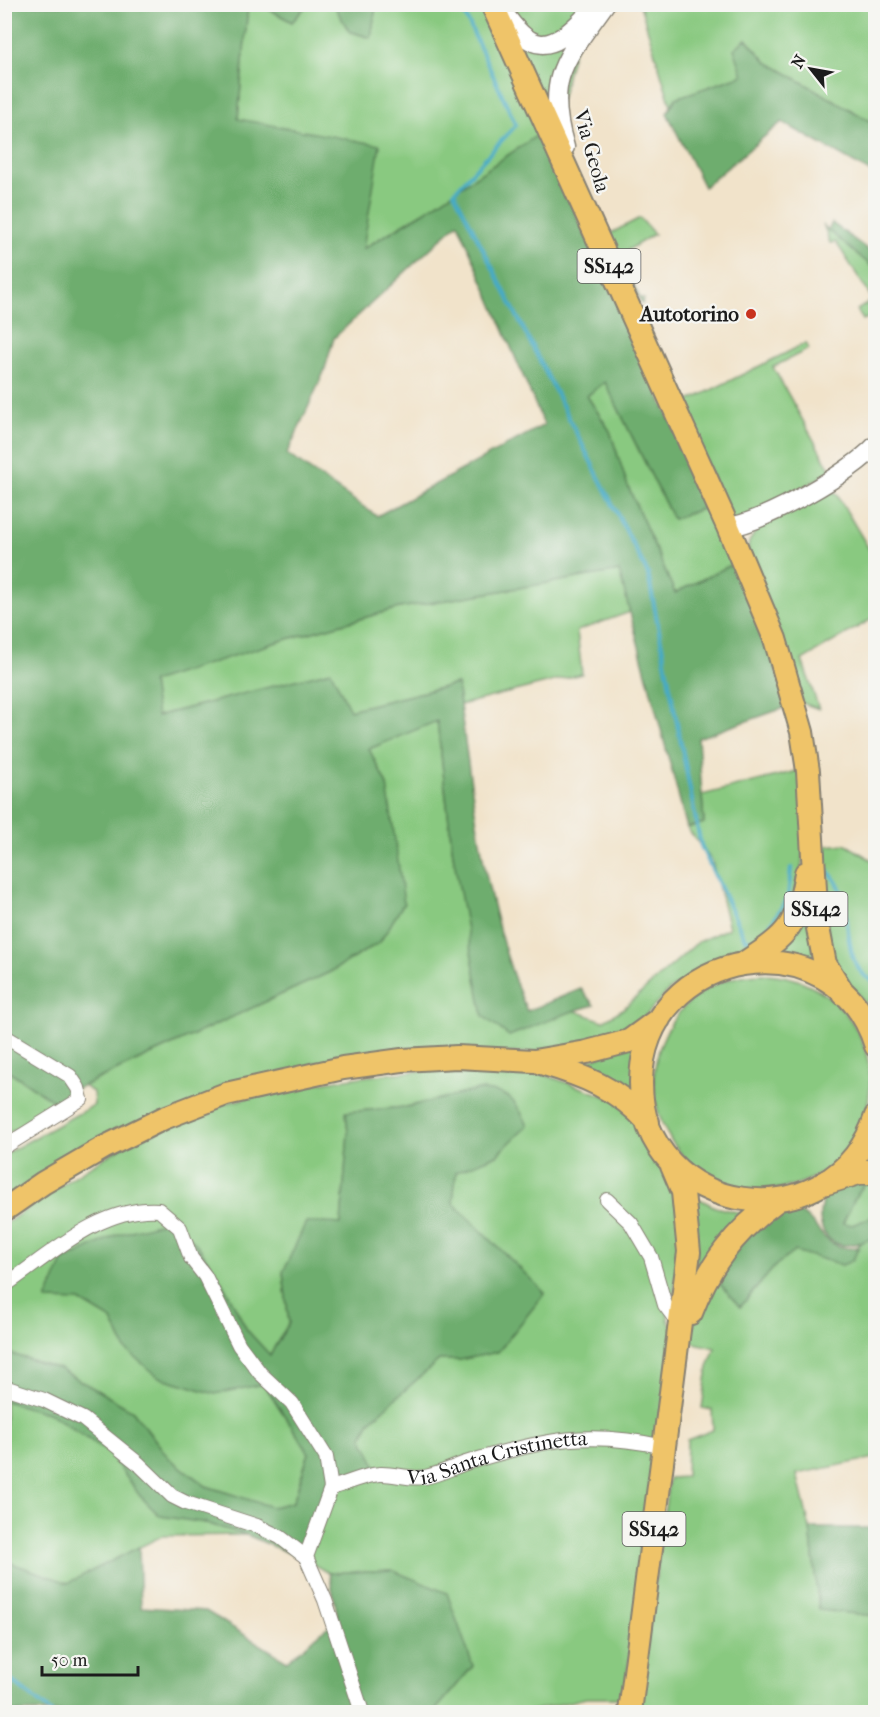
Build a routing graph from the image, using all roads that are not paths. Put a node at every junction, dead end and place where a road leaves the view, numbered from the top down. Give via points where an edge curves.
1 (492, 4) edge
2 (498, 4) edge
3 (597, 4) edge
4 (605, 4) edge
5 (586, 214) junction
6 (876, 445) edge
7 (785, 505) junction
8 (728, 527) junction
9 (739, 552) junction
10 (811, 818) junction
11 (746, 962) junction
12 (844, 994) junction
13 (659, 1019) junction
14 (4, 1036) edge
15 (875, 1041) edge
16 (534, 1061) junction
17 (876, 1116) edge
18 (648, 1122) junction
19 (4, 1147) edge
20 (669, 1159) junction
21 (876, 1172) edge
22 (827, 1182) junction
23 (607, 1200) dead end
24 (776, 1200) junction
25 (4, 1210) edge
26 (4, 1287) edge
27 (679, 1335) junction
28 (4, 1387) edge
29 (665, 1447) junction
30 (331, 1488) junction
31 (306, 1557) junction
32 (362, 1713) edge
33 (630, 1713) edge

1 - 5 main road, SS142
2 - 3 street via 522,37 544,44 567,35
4 - 5 street, Via Geola via 567,58 556,87 558,124
5 - 8 main road, SS142
6 - 7 street via 850,467
7 - 8 street via 744,525
7 - 9 street via 752,530
8 - 9 main road, SS142
9 - 10 main road, SS142 via 791,689 802,732
10 - 11 main road, SS142 via 806,874 792,923 780,940
10 - 12 main road, SS142 via 817,923 825,964
11 - 12 main road via 799,967
11 - 13 main road via 720,968 695,981
12 - 15 main road
13 - 16 main road via 629,1041
13 - 18 main road via 647,1044 642,1071 642,1097
14 - 19 street via 70,1076 81,1099
16 - 18 main road via 582,1075 634,1106
16 - 25 main road via 457,1057 402,1060 343,1068 226,1094 103,1148
17 - 22 main road via 856,1154
18 - 20 main road
20 - 24 main road via 698,1184 723,1196
20 - 27 main road, SS142 via 683,1192 689,1252
21 - 22 highway via 859,1172
22 - 24 main road
23 - 27 street via 631,1223 651,1257 665,1305
24 - 27 main road, SS142 via 733,1238 715,1261
26 - 30 street via 105,1220 127,1211 159,1210 180,1228 191,1258 239,1345 260,1373 292,1403 313,1435 326,1457
27 - 29 main road, SS142
28 - 31 street via 83,1419 172,1496 257,1526 280,1537
29 - 30 street, Via Santa Cristinetta via 626,1438 581,1436 471,1461 425,1477 380,1474
29 - 33 main road, SS142
30 - 31 street
31 - 32 street via 325,1599

